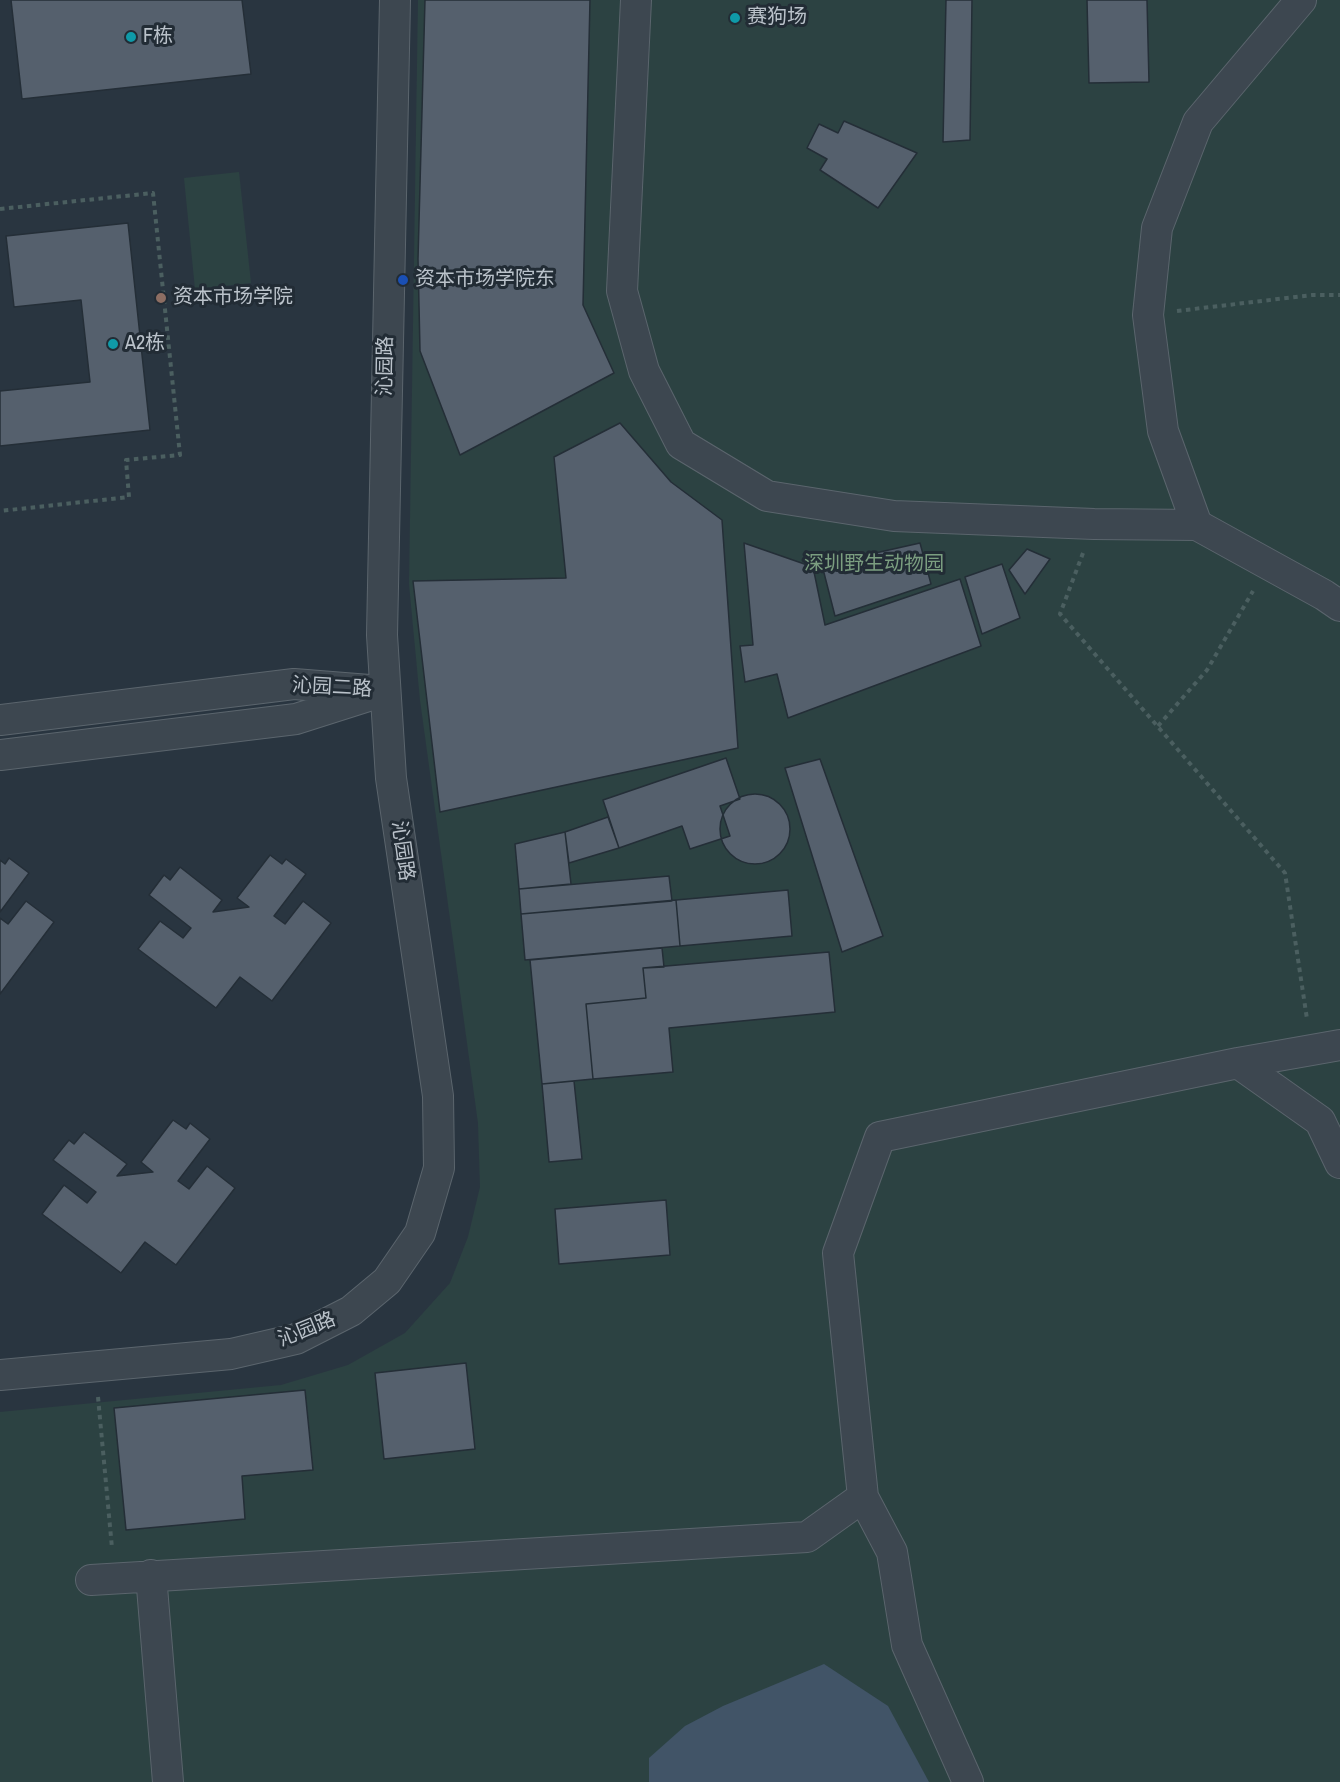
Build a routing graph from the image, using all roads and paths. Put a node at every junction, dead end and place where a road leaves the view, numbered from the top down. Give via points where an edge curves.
1 (395, 0) edge
2 (636, 0) edge
3 (1301, 0) edge
4 (0, 209) edge
5 (1340, 295) edge
6 (1149, 315) junction
7 (0, 511) edge
8 (1094, 524) junction
9 (1197, 525) junction
10 (1269, 565) junction
11 (1340, 606) edge
12 (384, 691) junction
13 (0, 720) edge
14 (1157, 727) junction
15 (0, 755) edge
16 (1326, 1048) edge
17 (1238, 1063) junction
18 (1340, 1163) edge
19 (0, 1375) edge
20 (100, 1421) dead end
21 (863, 1497) junction
22 (151, 1575) junction
23 (103, 1579) joint
24 (168, 1782) edge
25 (968, 1782) edge

1 - 12 street, 沁园路 via 382,604
2 - 8 street via 622,291 644,371 681,444 768,496 894,516
3 - 6 street via 1198,122 1157,228
4 - 7 path via 153,193 180,455 126,460 129,497
5 - 6 path
6 - 9 street via 1163,431
8 - 9 street
8 - 14 path via 1060,614
9 - 10 street
10 - 11 street
10 - 14 path via 1207,670
12 - 13 street, 沁园二路 via 294,684
12 - 15 street, 沁园二路 via 296,719
12 - 19 street, 沁园路 via 391,777 438,1096 439,1168 420,1233 387,1281 351,1311 296,1339 231,1354
14 - 16 path via 1285,873
16 - 17 street
17 - 18 street via 1320,1121
17 - 21 street via 880,1137 838,1253
20 - 23 path
21 - 22 street via 807,1537
21 - 25 street via 892,1552 907,1645
22 - 23 street
22 - 24 street

